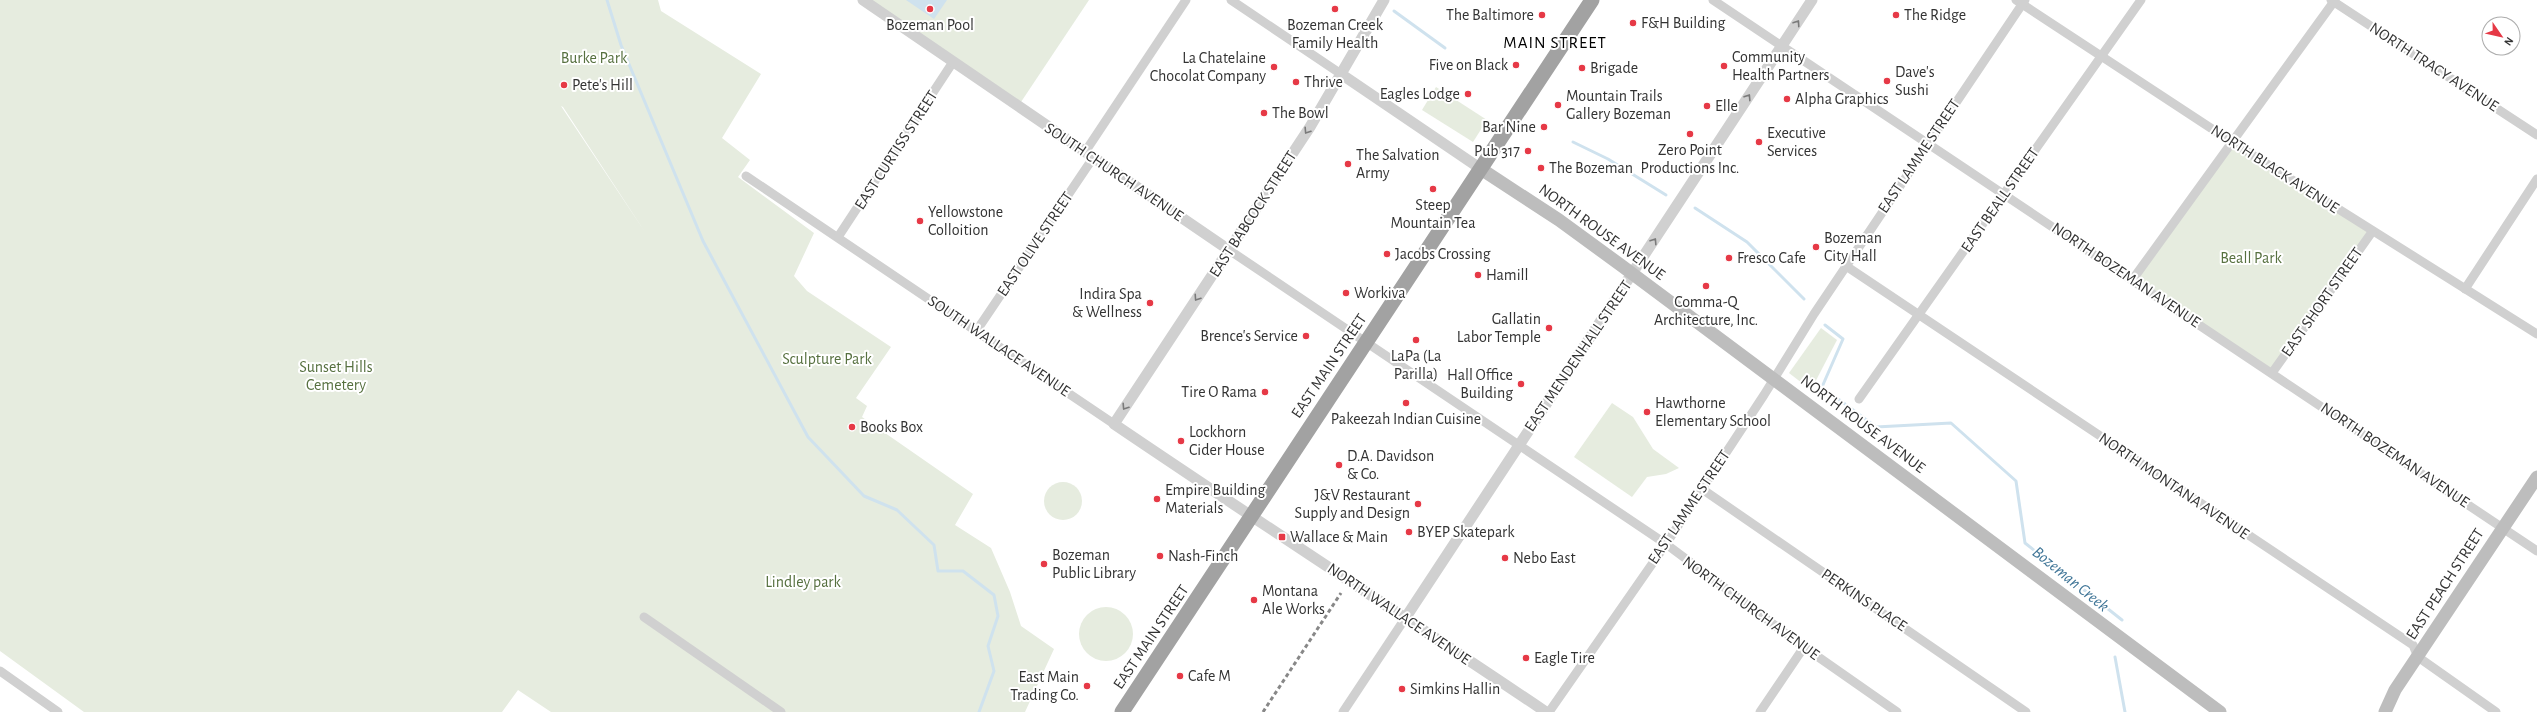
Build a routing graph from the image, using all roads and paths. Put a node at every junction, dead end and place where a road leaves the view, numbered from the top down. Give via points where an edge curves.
1 (863, 0) edge
2 (1186, 0) edge
3 (1231, 0) edge
4 (1384, 0) edge
5 (1592, 0) edge
6 (1713, 0) edge
7 (1812, 0) edge
8 (2141, 0) edge
9 (2021, 1) edge
10 (2333, 1) edge
11 (1782, 46) junction
12 (2101, 56) junction
13 (953, 62) junction
14 (1341, 74) junction
15 (2537, 134) edge
16 (1928, 142) junction
17 (2232, 142) junction
18 (1089, 155) junction
19 (1481, 169) junction
20 (746, 176) dead end
21 (2537, 179) edge
22 (2004, 193) junction
23 (2372, 232) junction
24 (838, 237) junction
25 (1229, 250) junction
26 (1846, 266) junction
27 (1633, 274) junction
28 (2133, 279) junction
29 (2466, 288) junction
30 (1918, 315) junction
31 (977, 330) junction
32 (2537, 334) edge
33 (1367, 343) junction
34 (2272, 373) junction
35 (1774, 378) junction
36 (1859, 399) dead end
37 (1114, 424) junction
38 (1520, 444) junction
39 (2537, 477) edge
40 (1702, 489) junction
41 (1251, 517) junction
42 (2503, 527) junction
43 (1666, 544) junction
44 (2537, 551) edge
45 (644, 617) dead end
46 (1406, 617) junction
47 (1804, 647) junction
48 (2418, 657) junction
49 (0, 671) edge
50 (58, 712) edge
51 (781, 712) edge
52 (1122, 712) edge
53 (1343, 712) edge
54 (1547, 712) edge
55 (1760, 712) edge
56 (1897, 712) edge
57 (2026, 712) edge
58 (2220, 712) edge
59 (2385, 712) edge
60 (2496, 712) edge

1 - 13 street, SOUTH CHURCH AVENUE
2 - 18 street, EAST OLIVE STREET
3 - 14 street
4 - 14 street, EAST BABCOCK STREET
5 - 19 highway, EAST MAIN STREET
6 - 11 street, NORTH BOZEMAN AVENUE
11 -> 7 street, EAST MENDENHALL STREET
8 - 12 street, EAST BEALL STREET
9 - 12 street, NORTH BLACK AVENUE
9 - 16 street, EAST LAMME STREET
10 - 15 street, NORTH TRACY AVENUE
10 - 17 street
11 - 16 street, NORTH BOZEMAN AVENUE
27 -> 11 street, EAST MENDENHALL STREET
12 - 17 street, NORTH BLACK AVENUE
12 - 22 street, EAST BEALL STREET
13 - 18 street, SOUTH CHURCH AVENUE
13 - 24 street, EAST CURTISS STREET
14 - 19 street
14 -> 25 street, EAST BABCOCK STREET via 1310,127
16 - 22 street, NORTH BOZEMAN AVENUE
16 - 26 street, EAST LAMME STREET
17 - 23 street, NORTH BLACK AVENUE
17 - 28 street
18 - 25 street, SOUTH CHURCH AVENUE
18 - 31 street, EAST OLIVE STREET
19 - 27 main road, NORTH ROUSE AVENUE via 1559,220
19 - 33 highway, EAST MAIN STREET
20 - 24 street, SOUTH WALLACE AVENUE
21 - 29 street
22 - 28 street, NORTH BOZEMAN AVENUE
22 - 30 street, EAST BEALL STREET
23 - 29 street, NORTH BLACK AVENUE
23 - 34 street, EAST SHORT STREET
24 - 31 street, SOUTH WALLACE AVENUE
25 - 33 street, SOUTH CHURCH AVENUE
25 -> 37 street, EAST BABCOCK STREET
26 - 30 street, NORTH MONTANA AVENUE
26 - 35 street, EAST LAMME STREET
27 - 35 main road, NORTH ROUSE AVENUE
27 - 38 street, EAST MENDENHALL STREET
28 - 34 street, NORTH BOZEMAN AVENUE
29 - 32 street, NORTH BLACK AVENUE
30 - 36 street, EAST BEALL STREET
30 - 48 street, NORTH MONTANA AVENUE via 2413,645
31 - 37 street, SOUTH WALLACE AVENUE
33 - 38 street, NORTH CHURCH AVENUE
33 - 41 highway, EAST MAIN STREET
34 - 42 street, NORTH BOZEMAN AVENUE
35 - 40 street, EAST LAMME STREET
35 - 58 main road, NORTH ROUSE AVENUE
37 - 41 street, SOUTH WALLACE AVENUE
38 - 43 street, NORTH CHURCH AVENUE
38 - 46 street, EAST MENDENHALL STREET
39 - 42 main road, EAST PEACH STREET
40 - 43 street, EAST LAMME STREET
40 - 57 street, PERKINS PLACE
41 - 46 street, NORTH WALLACE AVENUE
41 - 52 highway, EAST MAIN STREET
42 - 44 street, NORTH BOZEMAN AVENUE
42 - 48 main road, EAST PEACH STREET
43 - 47 street, NORTH CHURCH AVENUE
43 - 54 street, EAST LAMME STREET
45 - 51 street
46 - 53 street, EAST MENDENHALL STREET
46 - 54 street, NORTH WALLACE AVENUE
47 - 55 street
47 - 56 street, NORTH CHURCH AVENUE
48 - 59 main road, EAST PEACH STREET
48 - 60 street, NORTH MONTANA AVENUE
49 - 50 street

